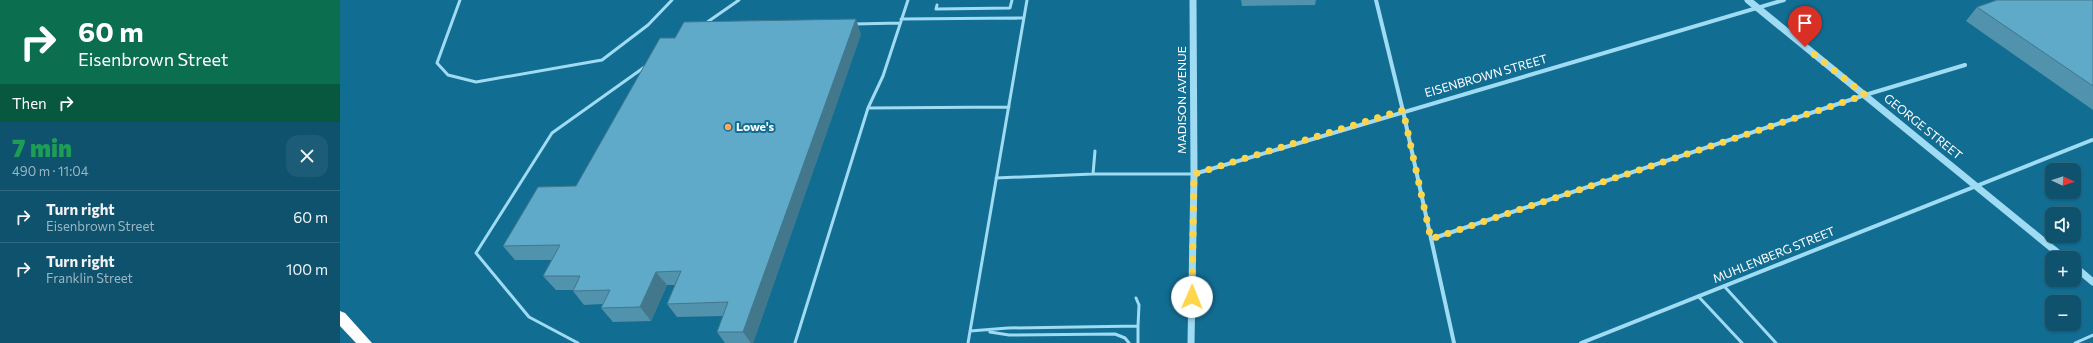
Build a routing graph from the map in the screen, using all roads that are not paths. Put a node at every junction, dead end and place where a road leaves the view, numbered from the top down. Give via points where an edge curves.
1 (460, 0) edge
2 (672, 0) edge
3 (739, 0) edge
4 (908, 0) edge
5 (1012, 0) edge
6 (1027, 0) edge
7 (1193, 0) edge
8 (1376, 0) edge
9 (1748, 0) edge
10 (1784, 0) edge
11 (976, 4) dead end
12 (993, 4) dead end
13 (938, 5) dead end
14 (950, 5) dead end
15 (964, 5) dead end
16 (986, 8) junction
17 (992, 8) junction
18 (1758, 8) junction
19 (949, 9) junction
20 (963, 9) junction
21 (975, 9) junction
22 (984, 18) junction
23 (1024, 18) junction
24 (901, 21) junction
25 (853, 24) edge
26 (711, 25) edge
27 (648, 64) edge
28 (1965, 65) dead end
29 (1865, 95) junction
30 (1009, 107) junction
31 (868, 108) junction
32 (1403, 110) junction
33 (2092, 140) edge
34 (1096, 151) dead end
35 (1093, 174) junction
36 (1194, 174) junction
37 (996, 178) junction
38 (1975, 185) junction
39 (1431, 239) junction
40 (2055, 251) edge
41 (2081, 272) edge
42 (2093, 282) edge
43 (1724, 286) junction
44 (1698, 296) junction
45 (1136, 298) dead end
46 (340, 317) edge
47 (1138, 326) junction
48 (970, 331) junction
49 (986, 331) junction
50 (2093, 335) edge
51 (1589, 342) edge
52 (364, 343) edge
53 (578, 343) edge
54 (795, 343) edge
55 (968, 343) edge
56 (1129, 343) edge
57 (1138, 343) edge
58 (1191, 343) edge
59 (1454, 343) edge
60 (1581, 343) edge
61 (1742, 343) edge
62 (1776, 343) edge
63 (2075, 343) edge

1 - 2 lane via 437,63 440,70 448,75 476,82 602,60 648,25
3 - 26 lane via 703,26
4 - 24 lane
5 - 17 lane via 1010,8
6 - 23 lane
7 - 36 street, MADISON AVENUE
8 - 32 street
9 - 18 street, GEORGE STREET
10 - 18 street, EISENBROWN STREET
11 - 21 lane
12 - 17 lane
13 - 19 lane via 936,9
14 - 19 lane
15 - 20 lane
16 - 17 lane
16 - 21 lane
16 - 22 lane
18 - 29 street, GEORGE STREET
18 - 32 street, EISENBROWN STREET
19 - 20 lane
20 - 21 lane
22 - 23 lane
22 - 24 lane
23 - 30 lane
24 - 25 lane
24 - 31 lane via 883,76
27 - 53 lane via 552,133 476,253 529,317
28 - 29 street
29 - 38 street, GEORGE STREET
29 - 39 street
30 - 31 lane
30 - 37 lane
31 - 54 lane
32 - 36 street, EISENBROWN STREET
32 - 39 street
33 - 38 street, MUHLENBERG STREET
34 - 35 lane
35 - 36 lane
35 - 37 lane
36 - 58 street, MADISON AVENUE
37 - 48 lane
38 - 40 street, GEORGE STREET
38 - 43 street, MUHLENBERG STREET
39 - 59 street
41 - 42 street
43 - 44 street, MUHLENBERG STREET
43 - 62 lane
44 - 51 street, MUHLENBERG STREET
44 - 61 lane
45 - 47 lane via 1139,305
46 - 52 highway
47 - 49 lane via 1008,328
47 - 57 lane
48 - 49 lane
48 - 55 lane
49 - 56 lane via 1009,335 1115,334 1125,338
50 - 63 lane
51 - 60 street, MUHLENBERG STREET

